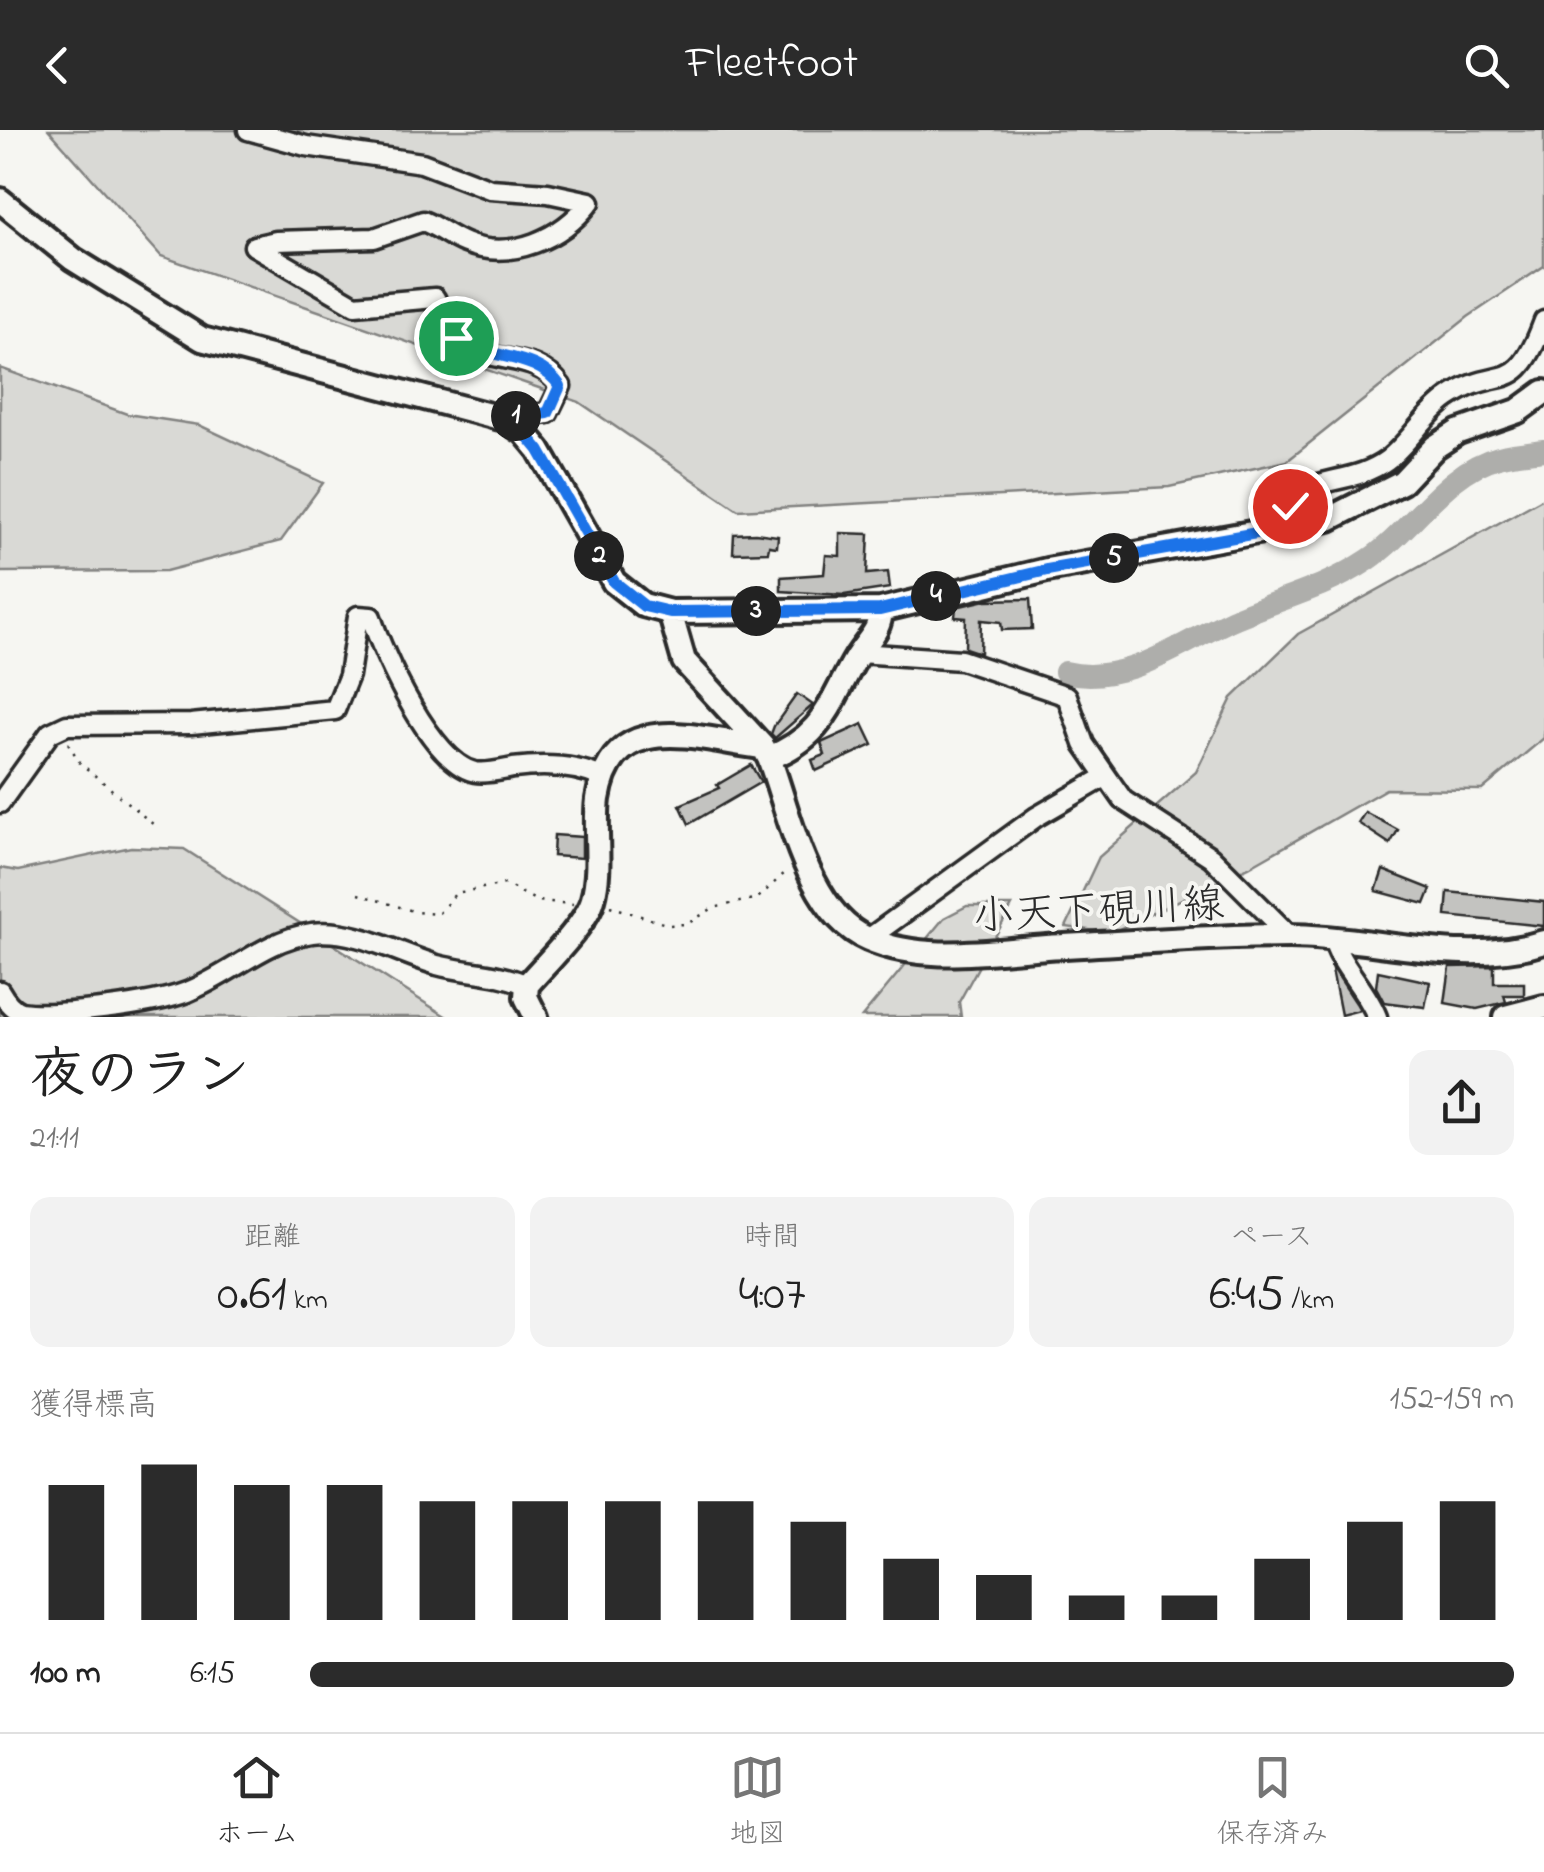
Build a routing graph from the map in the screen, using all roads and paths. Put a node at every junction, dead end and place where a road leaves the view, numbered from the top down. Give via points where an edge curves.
1 (248, 130) edge
2 (0, 200) edge
3 (1544, 321) edge
4 (1544, 392) edge
5 (504, 419) junction
6 (1291, 527) junction
7 (880, 610) junction
8 (670, 612) junction
9 (860, 653) junction
10 (78, 725) junction
11 (766, 753) junction
12 (1105, 777) junction
13 (604, 778) junction
14 (0, 802) edge
15 (154, 825) dead end
16 (804, 857) junction
17 (358, 894) dead end
18 (597, 910) junction
19 (1290, 936) junction
20 (1334, 938) junction
21 (868, 939) junction
22 (1544, 942) edge
23 (527, 985) junction
24 (0, 991) edge
25 (1544, 1007) edge
26 (536, 1017) edge
27 (1377, 1017) edge
28 (1506, 1017) edge

1 - 5 street via 422,163 490,189 590,202 574,223 516,248 465,243 423,221 374,238 254,246 355,306 434,298 469,348 533,363 553,375 560,386 548,413
2 - 5 main road via 73,260 202,339
3 - 6 street via 1539,343 1520,370 1450,396 1372,468 1299,491 1290,506
4 - 6 main road via 1518,412 1458,432 1402,482 1362,504 1329,520
5 - 8 main road via 539,450 614,582 644,606
6 - 7 main road via 1047,570
7 - 8 main road
7 - 9 main road via 876,633
8 - 11 main road via 684,661
9 - 11 main road via 828,715 805,736
9 - 12 street via 961,660 1062,692
10 - 13 street via 192,724 335,710 350,674 358,616 371,617 424,724 456,764 477,773 556,766
10 - 14 street via 50,733
10 - 15 path via 67,748
11 - 13 main road via 677,732 652,733 616,758
11 - 16 main road, 小天下硯川線
12 - 19 street via 1123,800 1210,857
12 - 21 street via 1036,817
13 - 18 main road
16 - 18 path via 758,898 713,908 687,924
16 - 21 main road, 小天下硯川線 via 828,906
17 - 18 path via 432,914 456,893 505,884 530,898
18 - 23 main road
19 - 20 main road, 小天下硯川線
19 - 21 main road, 小天下硯川線 via 935,954
20 - 22 main road, 小天下硯川線 via 1514,952
20 - 27 street via 1337,957 1354,972
23 - 24 street via 313,933 273,944 188,992 130,1006 35,1016 16,1011
23 - 26 main road
25 - 28 main road

